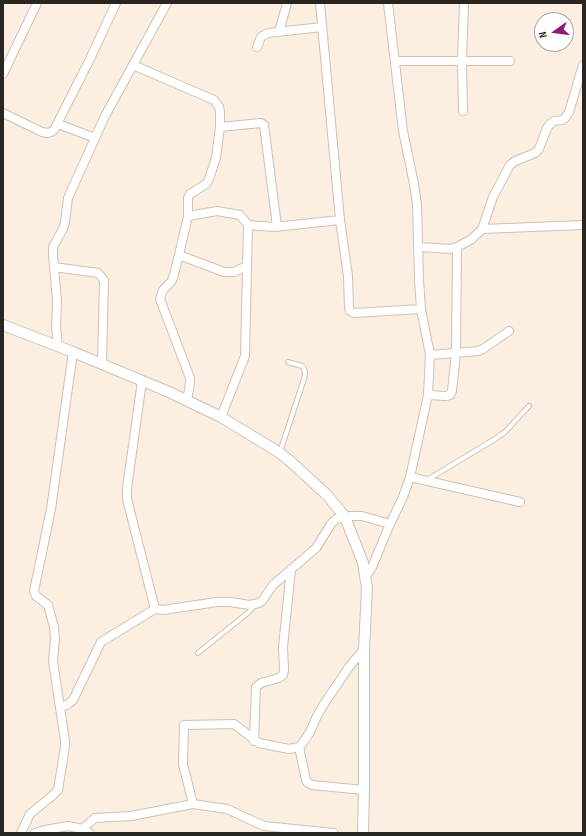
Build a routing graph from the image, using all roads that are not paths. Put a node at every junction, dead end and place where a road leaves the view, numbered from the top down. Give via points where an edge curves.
1 (37, 3) edge
2 (116, 3) edge
3 (167, 3) edge
4 (287, 3) edge
5 (320, 3) edge
6 (388, 3) edge
7 (464, 3) edge
8 (322, 27) junction
9 (279, 32) junction
10 (257, 47) dead end
11 (462, 61) junction
12 (510, 61) dead end
13 (395, 62) junction
14 (133, 65) junction
15 (582, 69) edge
16 (3, 74) edge
17 (463, 111) dead end
18 (3, 113) edge
19 (58, 124) junction
20 (220, 127) junction
21 (95, 138) junction
22 (188, 216) junction
23 (340, 220) junction
24 (248, 225) junction
25 (583, 225) edge
26 (277, 226) junction
27 (482, 229) junction
28 (419, 247) junction
29 (457, 247) junction
30 (179, 255) junction
31 (247, 266) junction
32 (54, 267) junction
33 (421, 309) junction
34 (3, 325) edge
35 (510, 331) dead end
36 (58, 346) junction
37 (73, 352) junction
38 (456, 353) junction
39 (430, 355) junction
40 (288, 362) dead end
41 (102, 364) junction
42 (142, 381) junction
43 (428, 395) junction
44 (188, 401) junction
45 (529, 406) dead end
46 (220, 417) junction
47 (280, 453) junction
48 (410, 477) junction
49 (426, 481) junction
50 (520, 502) dead end
51 (345, 517) junction
52 (390, 524) junction
53 (291, 569) junction
54 (366, 576) junction
55 (254, 605) junction
56 (155, 609) junction
57 (364, 649) junction
58 (198, 652) dead end
59 (60, 707) junction
60 (254, 741) junction
61 (299, 747) junction
62 (364, 790) junction
63 (193, 804) junction
64 (82, 828) junction
65 (21, 833) edge
66 (35, 833) edge
67 (90, 833) edge
68 (334, 833) edge
69 (363, 833) edge

1 - 16 street
2 - 19 street
3 - 14 street
4 - 9 street
5 - 8 street
6 - 13 street
7 - 11 street
8 - 9 street
8 - 23 street
9 - 10 street via 264,35
11 - 12 street
11 - 13 street
11 - 17 street
13 - 28 street via 403,131 415,190
14 - 20 street via 214,100 219,107
14 - 21 street
15 - 27 street via 569,112 563,120 550,124 535,153 510,165 493,197
18 - 19 street via 47,133
19 - 21 street
20 - 22 street via 210,179 190,194
20 - 26 street via 261,123 264,125
21 - 32 street via 68,198 63,229 53,247
22 - 24 street via 217,211 240,215
22 - 30 street
23 - 26 street
23 - 33 street via 350,311 354,313
24 - 26 street
24 - 31 street
25 - 27 street
27 - 29 street via 472,239
28 - 29 street
28 - 33 street
29 - 38 street
30 - 31 street via 224,272 234,272
30 - 44 street via 173,278 163,290 160,299 190,378
31 - 46 street via 244,356
32 - 36 street
32 - 41 street via 98,274 104,280
33 - 39 street
34 - 36 street
35 - 38 street via 483,349 470,353
36 - 37 street
37 - 41 street
37 - 59 street via 51,509 34,591 36,596 48,605 52,617 55,639 53,661
38 - 39 street
38 - 43 street via 452,391 446,396
39 - 43 street
40 - 47 lane via 302,366 305,373
41 - 42 street
42 - 44 street
42 - 56 street via 127,499
43 - 48 street
44 - 46 street
45 - 49 lane via 500,436
46 - 47 street
47 - 51 street via 327,495
48 - 49 street
48 - 52 street
49 - 50 street
51 - 52 street via 362,516
51 - 53 street via 336,519 316,548
51 - 54 street
52 - 54 street
53 - 55 street via 273,585 262,601
53 - 60 street via 283,647 283,675 256,687
54 - 57 street
55 - 56 street via 217,602
55 - 58 lane via 249,612
56 - 59 street via 101,642 73,700
57 - 61 street via 324,704
57 - 62 street
59 - 65 street via 65,741 58,790 30,814
60 - 61 street via 289,749
60 - 63 street via 234,724 184,725 183,764
61 - 62 street via 308,783
62 - 69 street
63 - 64 street via 131,816 95,818
63 - 68 street via 227,809 264,826
64 - 66 street via 68,826
64 - 67 street

